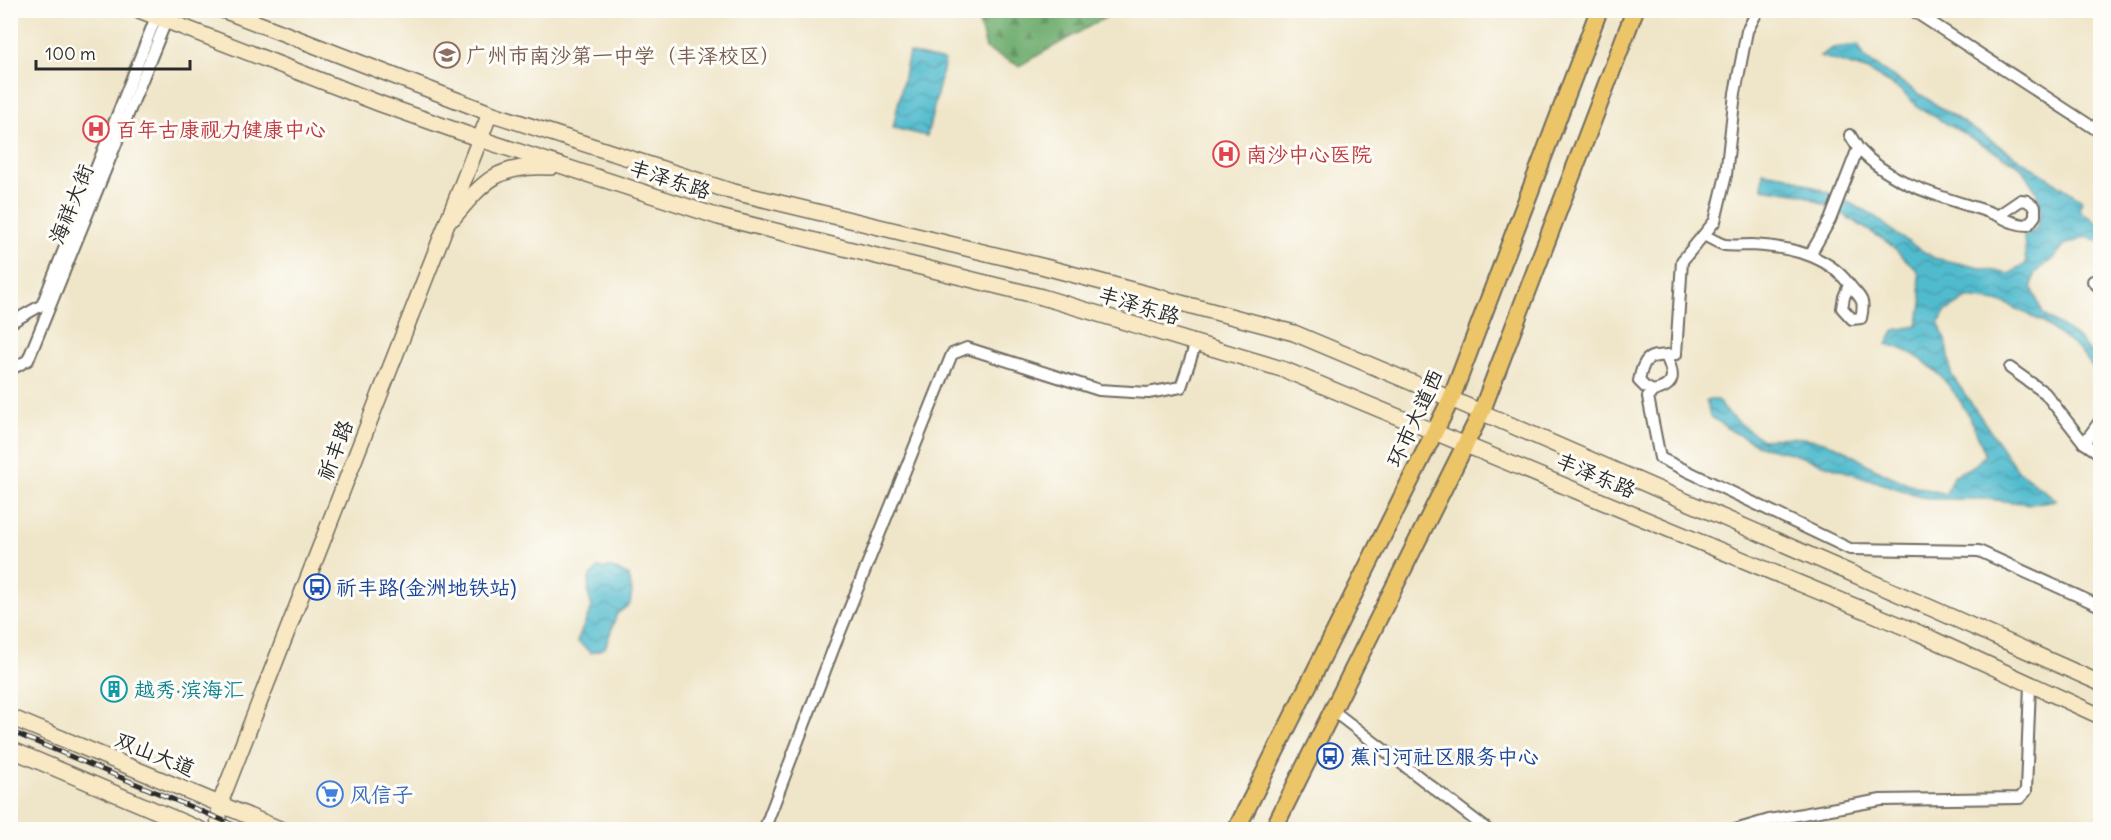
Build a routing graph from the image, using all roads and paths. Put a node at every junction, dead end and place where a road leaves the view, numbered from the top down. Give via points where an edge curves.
1 (138, 10) edge
2 (223, 10) edge
3 (1599, 10) edge
4 (1635, 10) edge
5 (1758, 10) edge
6 (1912, 10) edge
7 (161, 19) junction
8 (490, 113) junction
9 (2100, 132) edge
10 (1850, 135) dead end
11 (480, 139) junction
12 (1858, 148) junction
13 (568, 168) junction
14 (1999, 215) dead end
15 (443, 229) junction
16 (1704, 235) junction
17 (1810, 255) junction
18 (1849, 285) dead end
19 (15, 321) edge
20 (38, 335) junction
21 (1196, 344) junction
22 (1666, 356) junction
23 (2010, 368) dead end
24 (10, 370) edge
25 (1653, 392) junction
26 (1451, 399) junction
27 (1481, 413) junction
28 (2100, 422) edge
29 (1435, 433) junction
30 (2084, 443) junction
31 (1465, 444) junction
32 (2100, 454) edge
33 (2100, 606) edge
34 (2100, 683) edge
35 (2030, 685) junction
36 (1332, 710) junction
37 (2100, 716) edge
38 (10, 717) edge
39 (10, 749) edge
40 (220, 803) junction
41 (199, 829) edge
42 (218, 830) edge
43 (282, 830) edge
44 (764, 830) edge
45 (1236, 830) edge
46 (1273, 830) edge
47 (1488, 830) edge
48 (1735, 830) edge

1 - 7 main road, 丰泽东路
2 - 8 main road, 丰泽东路
3 - 26 main road, 环市大道西
4 - 27 main road
5 - 16 street via 1747,31 1726,175 1715,221
6 - 9 street
7 - 11 main road, 丰泽东路
7 - 19 street, 海祥大街 via 42,305
7 - 20 street, 海祥大街
8 - 11 main road, 祈丰路
8 - 26 main road, 丰泽东路 via 730,191 1046,267 1294,333
10 - 12 street
11 - 13 main road, 丰泽东路
11 - 15 main road, 祈丰路
12 - 14 street via 1885,172 1916,188
12 - 17 street via 1830,220
13 - 15 main road via 537,166 507,170 480,186
13 - 21 main road, 丰泽东路 via 720,217 1042,297
15 - 40 main road, 祈丰路
16 - 17 street via 1723,245 1784,248
16 - 22 street via 1682,261 1676,354
17 - 18 street via 1841,273
19 - 20 street, 海祥大街 via 33,323
20 - 24 street, 海祥大街 via 28,360
21 - 29 main road, 丰泽东路 via 1285,370
21 - 44 street via 1181,387 1148,393 1099,390 967,348 952,354
22 - 25 street via 1671,366 1671,382
22 - 25 street via 1653,355 1641,373 1639,381
23 - 30 street via 2045,393
25 - 33 street via 1648,397 1660,458 1850,549 1979,551
26 - 27 main road, 丰泽东路
26 - 29 main road, 环市大道西
27 - 31 main road
27 - 34 main road, 丰泽东路
28 - 30 street
29 - 31 main road, 丰泽东路
29 - 45 main road, 环市大道西
30 - 32 street
31 - 35 main road, 丰泽东路 via 1919,633
31 - 36 main road
35 - 37 main road, 丰泽东路
35 - 48 street via 2026,791 2020,798 1881,800
36 - 46 main road
36 - 47 street
38 - 40 main road, 双山大道
39 - 41 main road
40 - 41 main road
40 - 42 main road
40 - 43 main road, 双山大道

